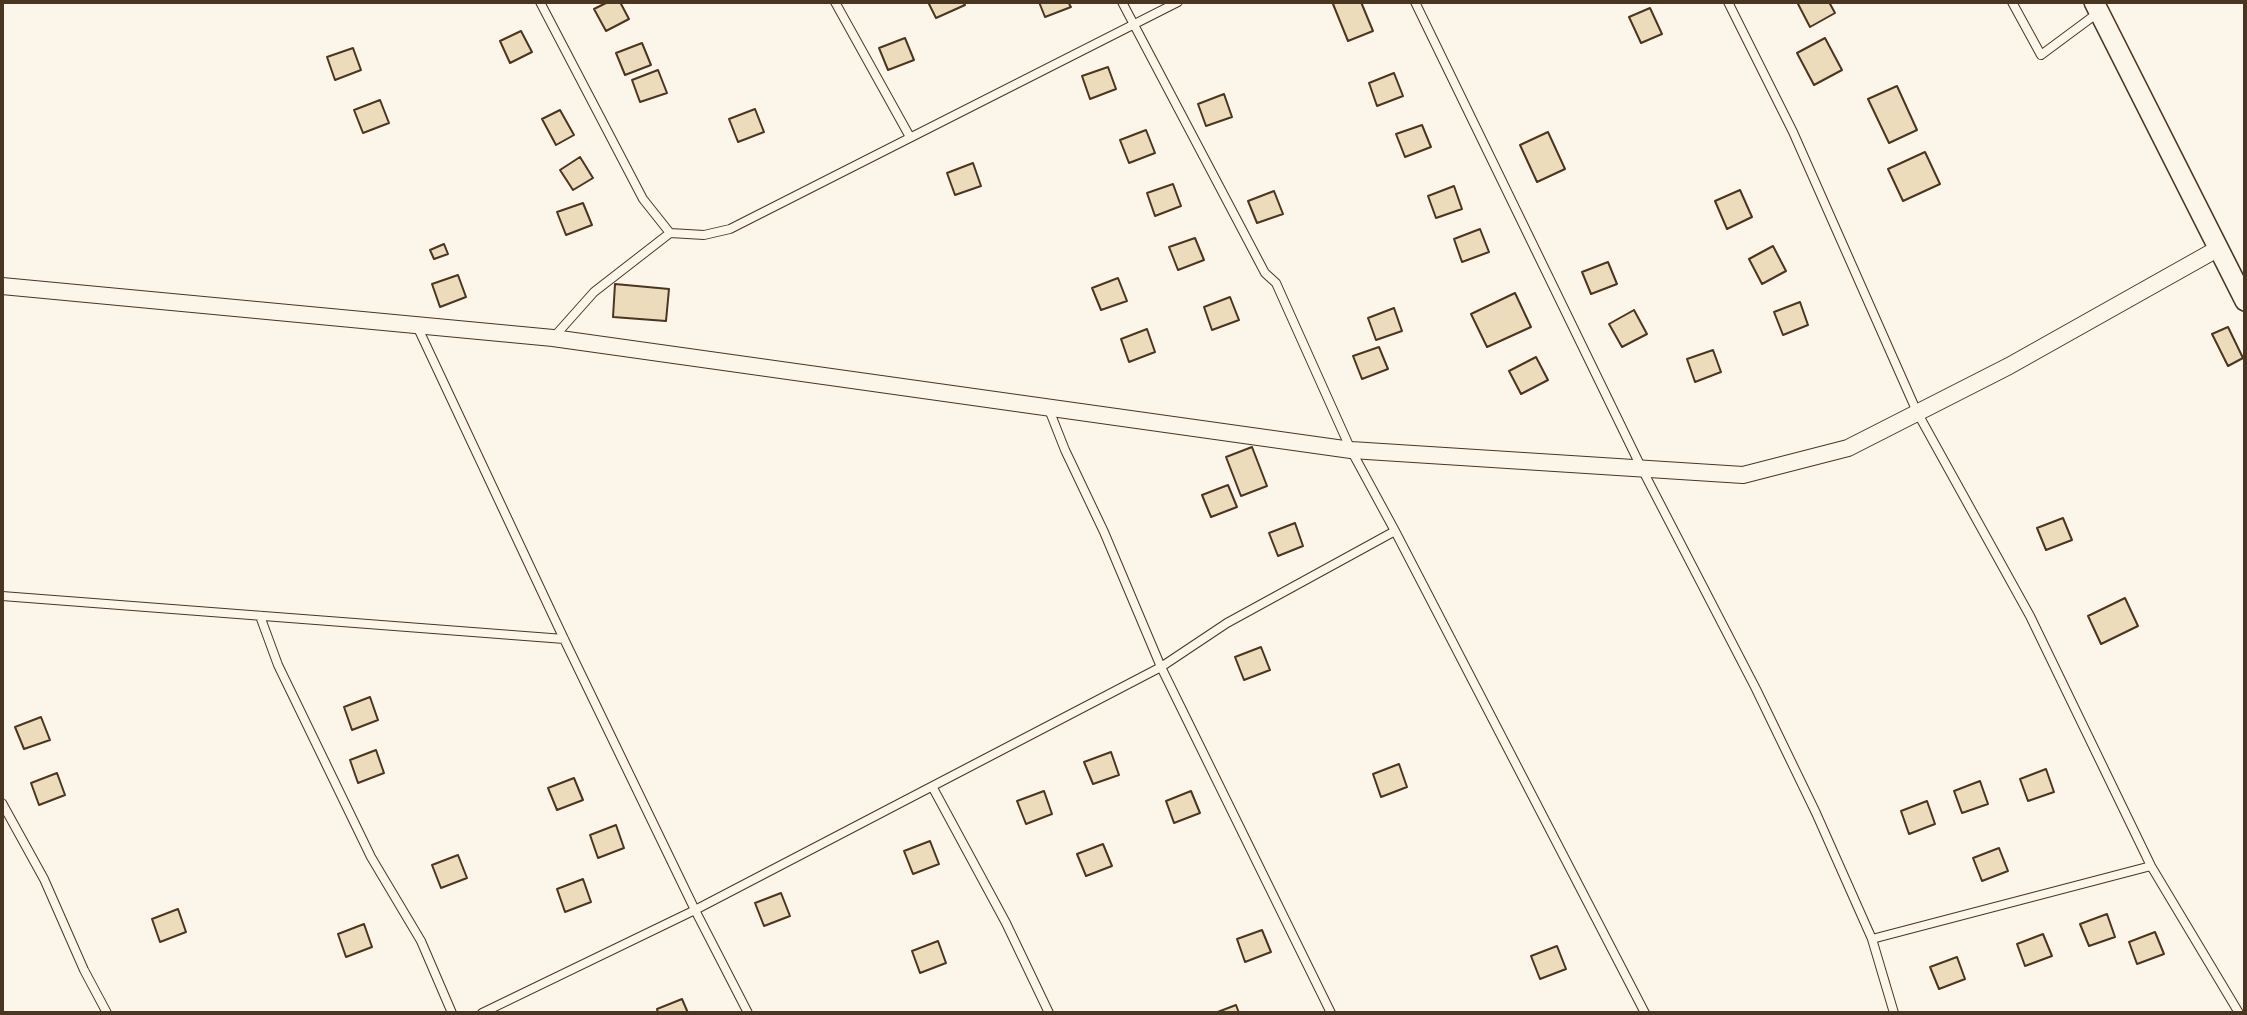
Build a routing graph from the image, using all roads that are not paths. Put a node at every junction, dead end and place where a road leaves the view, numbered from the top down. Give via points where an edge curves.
1 (540, 2) edge
2 (835, 2) edge
3 (1122, 2) edge
4 (1178, 2) edge
5 (1415, 2) edge
6 (1728, 2) edge
7 (2012, 2) edge
8 (2096, 7) edge
9 (1134, 24) junction
10 (910, 136) junction
11 (670, 233) junction
12 (2219, 248) junction
13 (2, 286) edge
14 (2245, 300) edge
15 (418, 326) junction
16 (553, 338) junction
17 (1048, 407) junction
18 (1917, 412) junction
19 (1351, 450) junction
20 (1643, 470) junction
21 (1395, 530) junction
22 (2, 596) edge
23 (260, 616) junction
24 (564, 639) junction
25 (1161, 667) junction
26 (933, 788) junction
27 (2, 803) edge
28 (2151, 866) junction
29 (695, 910) junction
30 (1872, 939) junction
31 (107, 1013) edge
32 (452, 1013) edge
33 (482, 1013) edge
34 (748, 1013) edge
35 (1049, 1013) edge
36 (1331, 1013) edge
37 (1645, 1013) edge
38 (1894, 1013) edge
39 (2239, 1013) edge

1 - 11 lane via 643,198
2 - 10 lane
3 - 9 lane
4 - 9 lane
5 - 20 lane
6 - 18 lane via 1793,132
7 - 8 lane via 2041,55
8 - 12 street
9 - 10 lane
9 - 19 lane via 1265,273 1276,282
10 - 11 lane via 730,229 704,235
11 - 16 lane via 594,292
12 - 14 street
12 - 18 street
13 - 15 street
15 - 16 street
15 - 24 lane
16 - 17 street
17 - 19 street
17 - 25 lane
18 - 20 street via 1848,448 1743,475
18 - 28 lane via 2030,616
19 - 20 street
19 - 21 lane
20 - 30 lane via 1762,701
21 - 25 lane via 1227,623
21 - 37 lane
22 - 23 lane
23 - 24 lane
23 - 32 lane via 278,665 371,857 421,941
24 - 29 lane
25 - 26 lane
25 - 36 lane
26 - 29 lane
26 - 35 lane
27 - 31 lane via 44,879
28 - 30 lane
28 - 39 lane
29 - 33 lane
29 - 34 lane
30 - 38 lane

